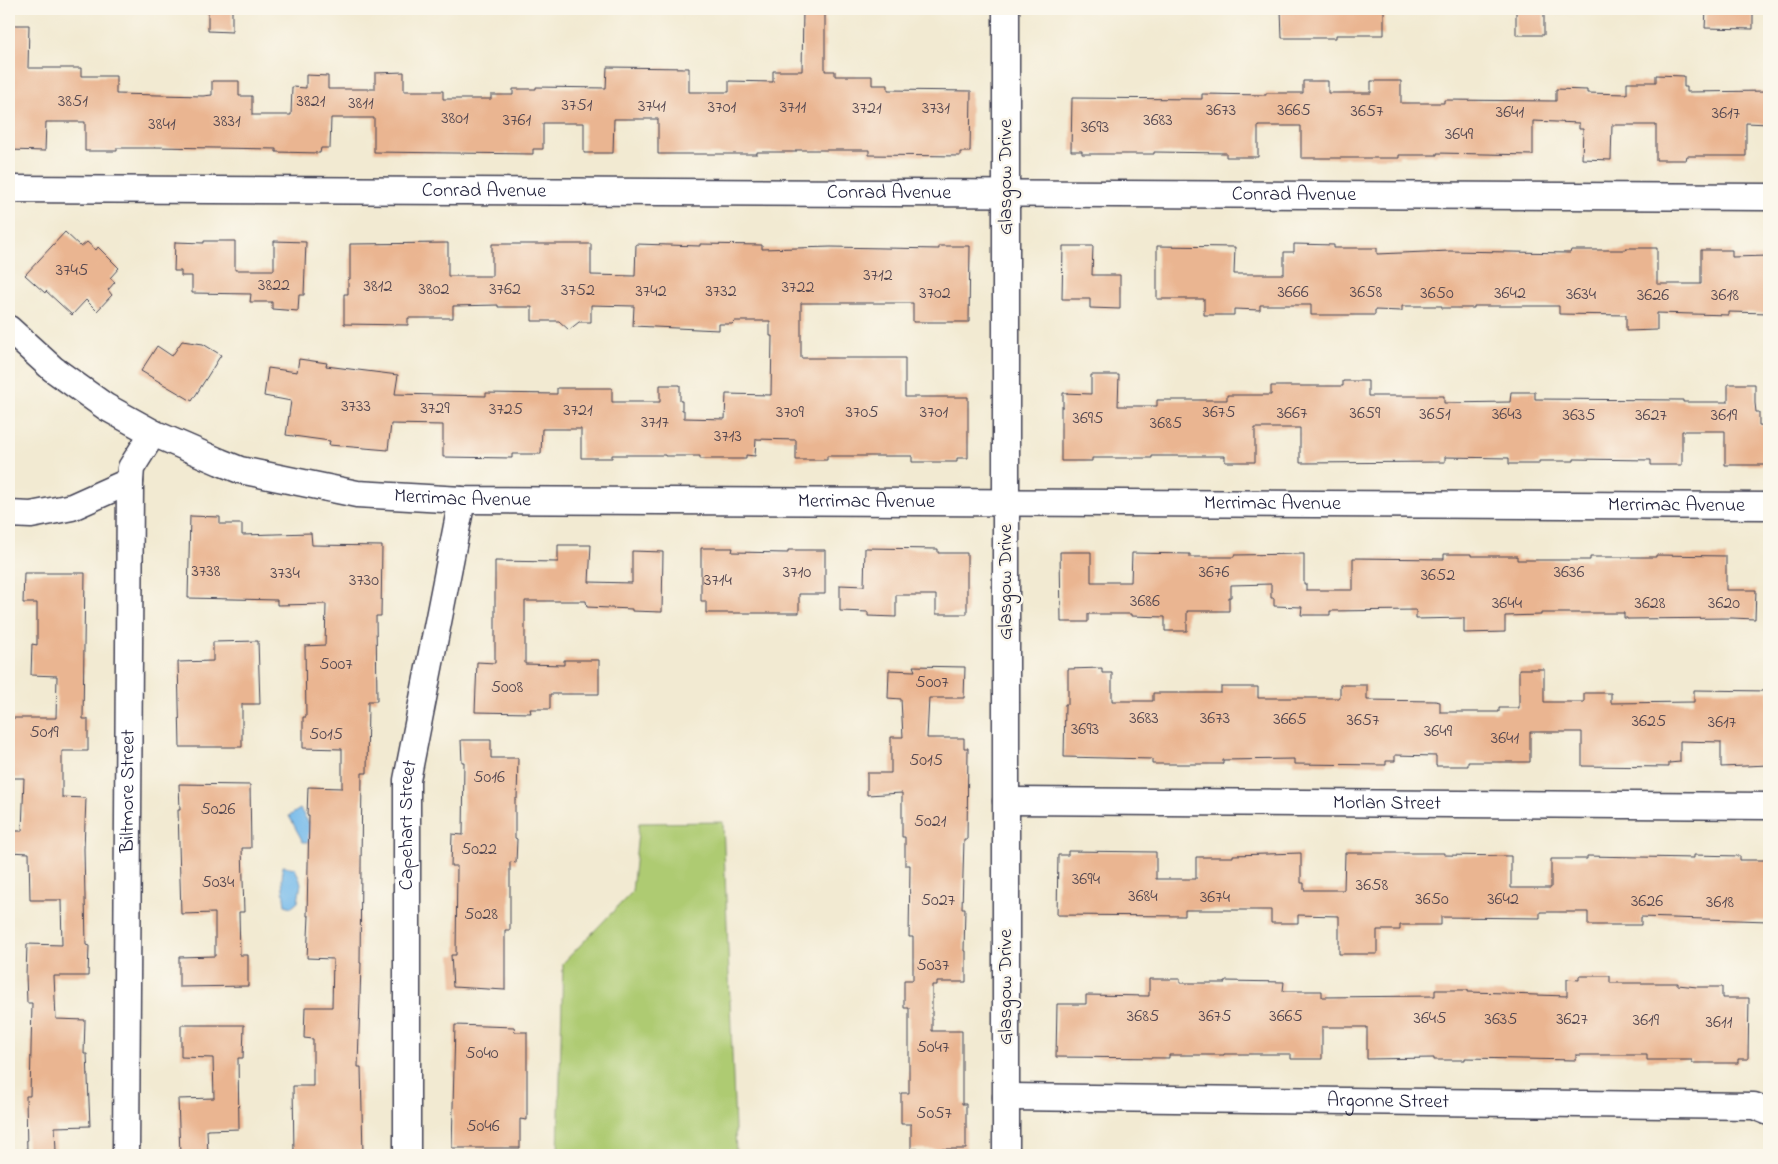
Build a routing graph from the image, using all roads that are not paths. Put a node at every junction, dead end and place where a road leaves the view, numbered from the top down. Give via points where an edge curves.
1 (1006, 9) edge
2 (9, 189) edge
3 (1006, 193) junction
4 (1769, 198) edge
5 (9, 329) edge
6 (153, 433) junction
7 (130, 480) junction
8 (462, 500) junction
9 (1006, 502) junction
10 (1769, 506) edge
11 (9, 514) edge
12 (1006, 801) junction
13 (1769, 806) edge
14 (1006, 1097) junction
15 (1769, 1112) edge
16 (126, 1155) edge
17 (407, 1155) edge
18 (1006, 1155) edge

1 - 3 street, Glasgow Drive
2 - 3 street, Conrad Avenue
3 - 4 street, Conrad Avenue
3 - 9 street, Glasgow Drive
5 - 6 street, Merrimac Avenue via 53,369 106,406
6 - 7 street, Biltmore Street via 131,468
6 - 8 street, Merrimac Avenue via 240,470 286,480 357,494
7 - 11 street via 72,507
7 - 16 street, Biltmore Street
8 - 9 street, Merrimac Avenue
8 - 17 street, Capehart Street via 407,780
9 - 10 street, Merrimac Avenue
9 - 12 street, Glasgow Drive
12 - 13 street, Morlan Street
12 - 14 street, Glasgow Drive
14 - 15 street, Argonne Street via 1754,1106
14 - 18 street, Glasgow Drive

